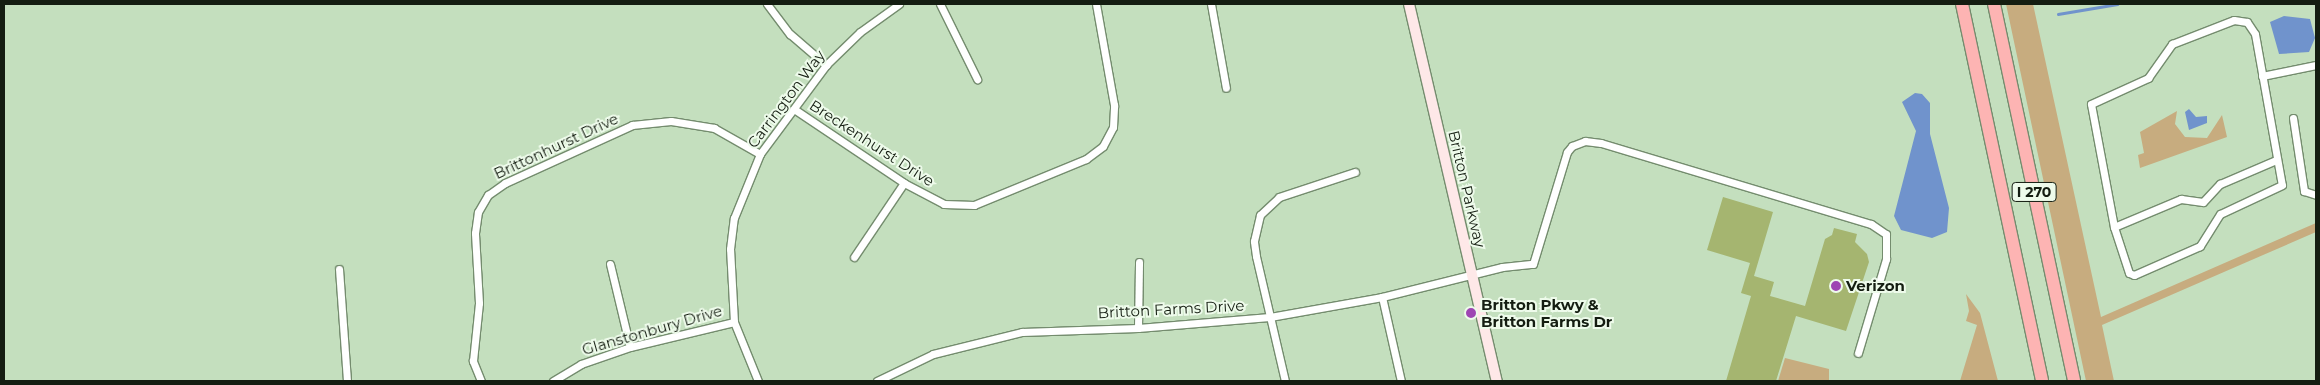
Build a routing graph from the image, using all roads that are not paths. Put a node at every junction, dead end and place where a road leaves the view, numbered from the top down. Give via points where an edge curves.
1 (767, 4) edge
2 (899, 4) edge
3 (940, 4) edge
4 (1096, 4) edge
5 (1211, 4) edge
6 (1409, 4) edge
7 (1962, 4) edge
8 (1994, 4) edge
9 (826, 64) junction
10 (2316, 65) edge
11 (2262, 76) junction
12 (977, 79) dead end
13 (1226, 88) dead end
14 (794, 109) junction
15 (2293, 118) dead end
16 (760, 154) junction
17 (2276, 160) junction
18 (1355, 172) dead end
19 (904, 183) junction
20 (2316, 195) edge
21 (2114, 227) junction
22 (854, 257) dead end
23 (1139, 262) dead end
24 (610, 264) dead end
25 (339, 269) dead end
26 (1472, 276) junction
27 (1382, 297) junction
28 (1270, 317) junction
29 (734, 322) junction
30 (1138, 328) junction
31 (630, 347) junction
32 (1858, 353) dead end
33 (347, 381) edge
34 (481, 381) edge
35 (553, 381) edge
36 (758, 381) edge
37 (877, 381) edge
38 (1284, 381) edge
39 (1401, 381) edge
40 (1497, 381) edge
41 (2042, 381) edge
42 (2074, 381) edge

1 - 9 street via 790,34
2 - 9 street, Carrington Way via 860,32
3 - 12 street
4 - 19 street, Breckenhurst Drive via 1114,105 1113,127 1103,146 1086,159 974,206 944,204
5 - 13 street
6 - 26 main road, Britton Parkway
7 - 41 highway, I 270
8 - 42 highway, I 270
9 - 14 street, Carrington Way
10 - 11 street
11 - 17 street
11 - 21 street via 2251,26 2234,20 2172,44 2148,78 2091,104
14 - 16 street, Carrington Way
14 - 19 street, Breckenhurst Drive
15 - 20 street via 2304,191
16 - 29 street, Carrington Way via 734,218 730,249
16 - 34 street, Brittonhurst Drive via 714,128 671,121 632,125 505,183 488,195 478,212 475,233 479,303 473,361
17 - 21 street via 2220,184 2203,202 2181,199
17 - 21 street via 2282,185 2220,214 2200,246 2134,275 2126,270
18 - 28 street via 1279,196 1260,215 1254,241
19 - 22 street
23 - 30 street
24 - 31 street
25 - 33 street
26 - 27 street, Britton Farms Drive
26 - 32 street, Britton Farms Drive via 1502,267 1533,264 1567,152 1575,144 1601,143 1871,224 1886,234 1886,259
26 - 40 main road, Britton Parkway
27 - 28 street, Britton Farms Drive
27 - 39 street
28 - 30 street, Britton Farms Drive
28 - 38 street
29 - 31 street, Glanstonbury Drive
29 - 36 street, Carrington Way
30 - 37 street, Britton Farms Drive via 1022,332 970,342 933,354
31 - 35 street, Glanstonbury Drive via 581,364

